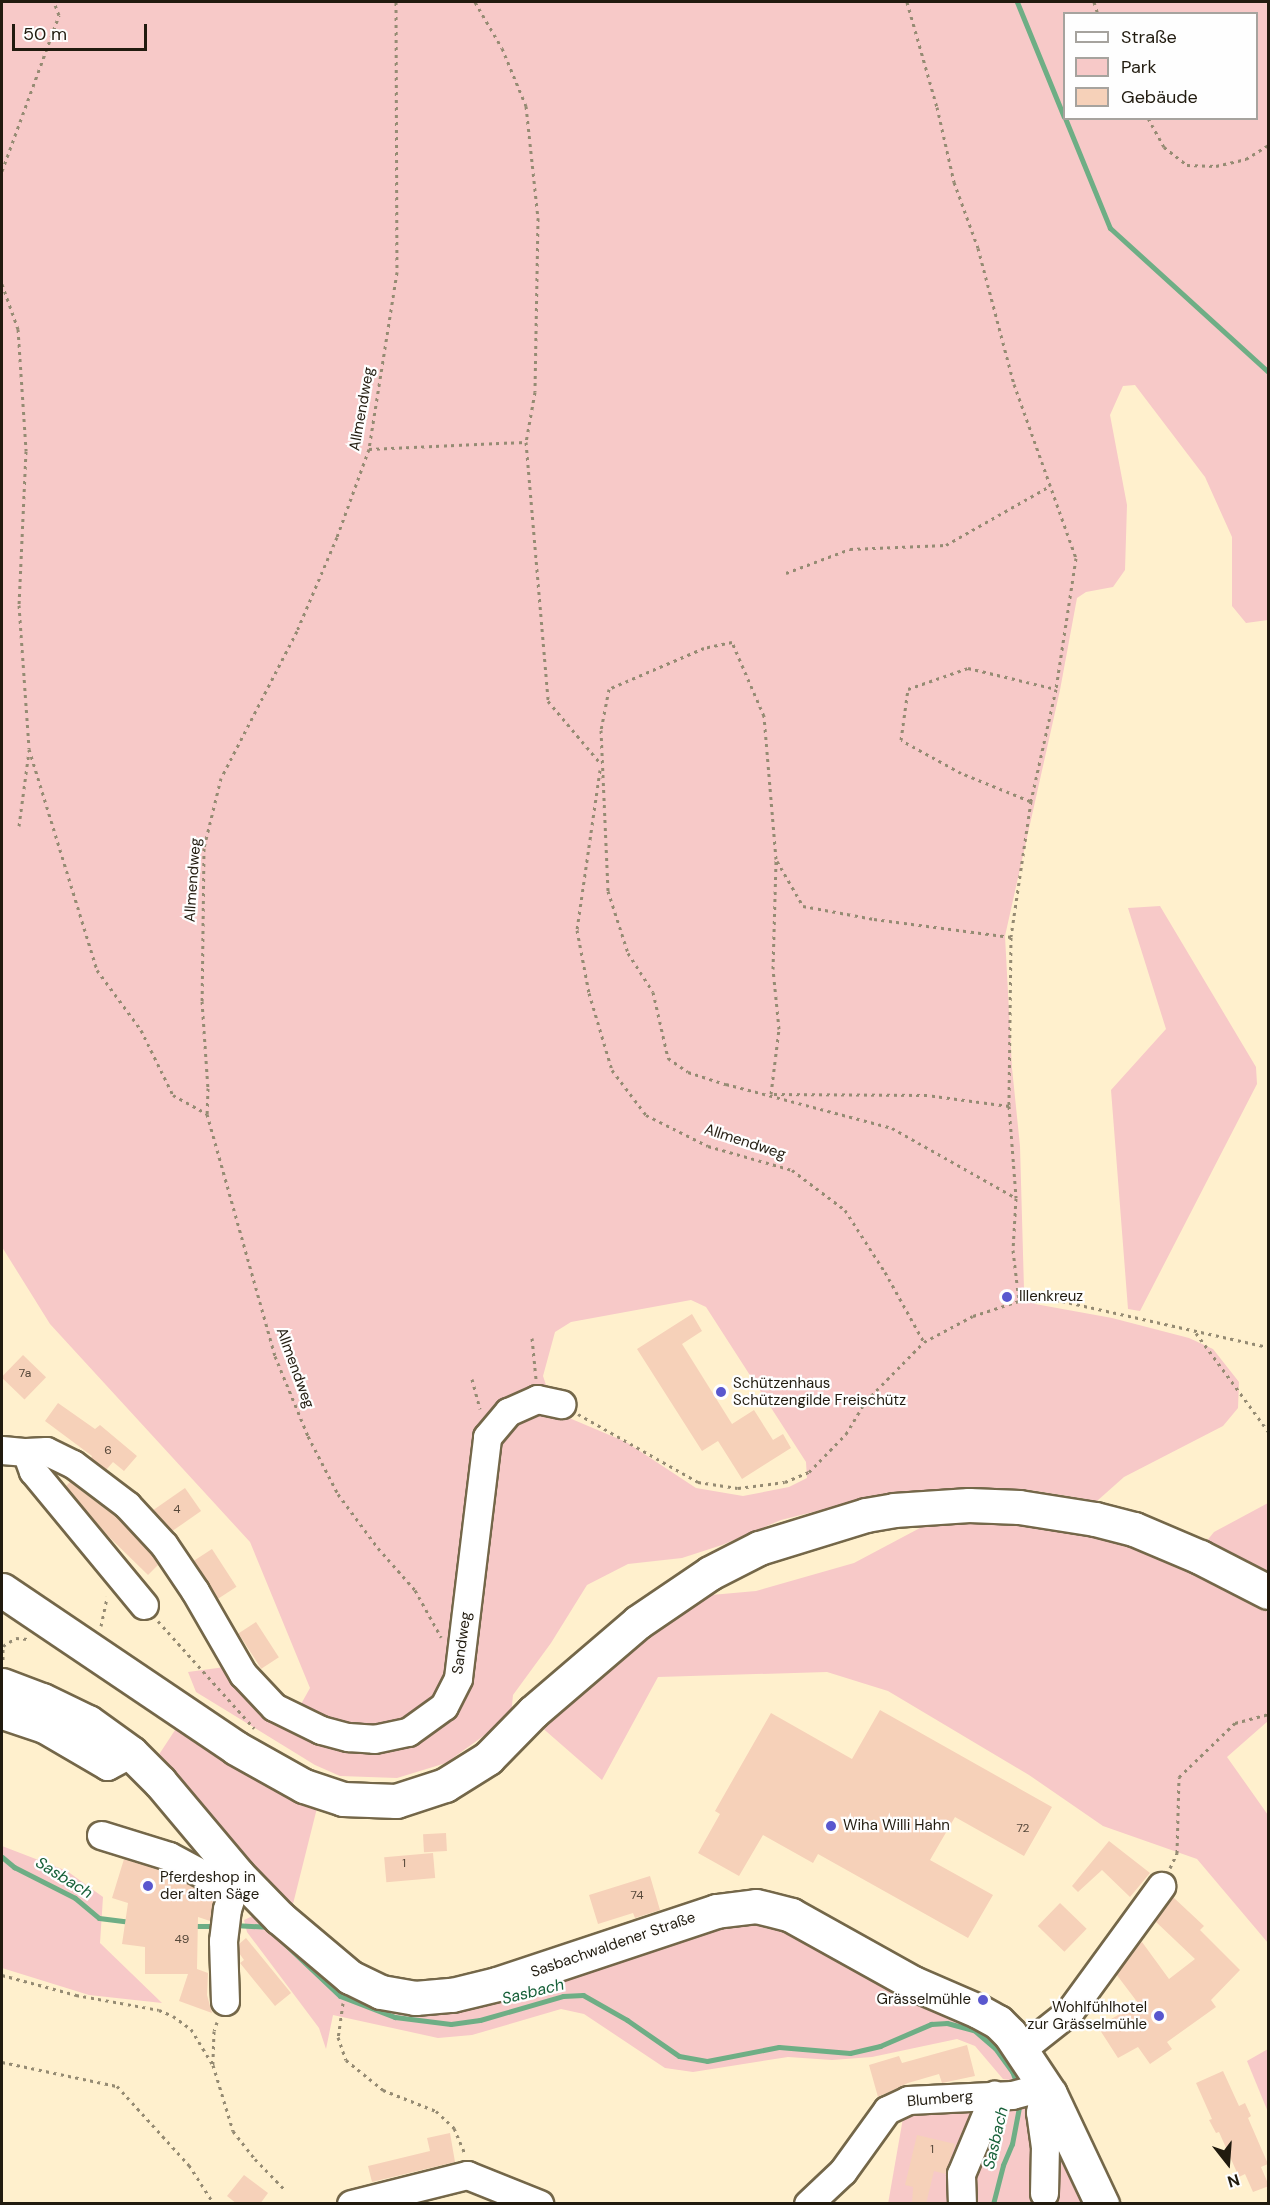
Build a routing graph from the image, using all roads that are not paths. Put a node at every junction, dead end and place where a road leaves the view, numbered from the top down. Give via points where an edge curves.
1 (549, 1401) road end
2 (14, 1451) edge
3 (2, 1590) edge
4 (1269, 1592) edge
5 (144, 1605) road end
6 (6, 1676) edge
7 (2, 1715) edge
8 (131, 1753) junction
9 (101, 1835) dead end
10 (1161, 1886) road end
11 (233, 1891) junction
12 (225, 2001) road end
13 (1022, 2049) junction
14 (1020, 2092) junction
15 (1046, 2200) edge
16 (351, 2204) edge
17 (539, 2204) edge
18 (808, 2204) edge
19 (962, 2204) edge
20 (1102, 2204) edge

1 - 2 street, Sandweg via 508,1412 487,1437 458,1678 444,1706 408,1732 374,1739 348,1737 297,1720 274,1707 243,1674 170,1554 127,1505 73,1464 46,1451
2 - 5 street, Sandweg
3 - 4 main road via 236,1748 304,1786 343,1800 396,1801 445,1785 488,1758 532,1712 638,1622 710,1573 759,1548 866,1515 969,1504 1085,1517 1134,1529
6 - 8 main road, Sasbachwaldener Straße via 42,1700 88,1722
7 - 8 street via 44,1729 107,1766
8 - 11 main road, Sasbachwaldener Straße via 160,1782
9 - 11 street via 169,1856
10 - 13 street via 1070,2011
11 - 12 street via 223,1941
11 - 13 main road, Sasbachwaldener Straße via 350,1977 381,1992 415,1998 452,1995 497,1984 716,1911 756,1906 791,1916 913,1983 978,2011 998,2022
13 - 14 main road, Sasbachwaldener Straße
14 - 15 street via 1040,2112
14 - 18 street, Blumberg via 908,2100 887,2109 843,2171
14 - 19 street via 960,2174
14 - 20 main road, Sasbachwaldener Straße
16 - 17 street via 467,2175

